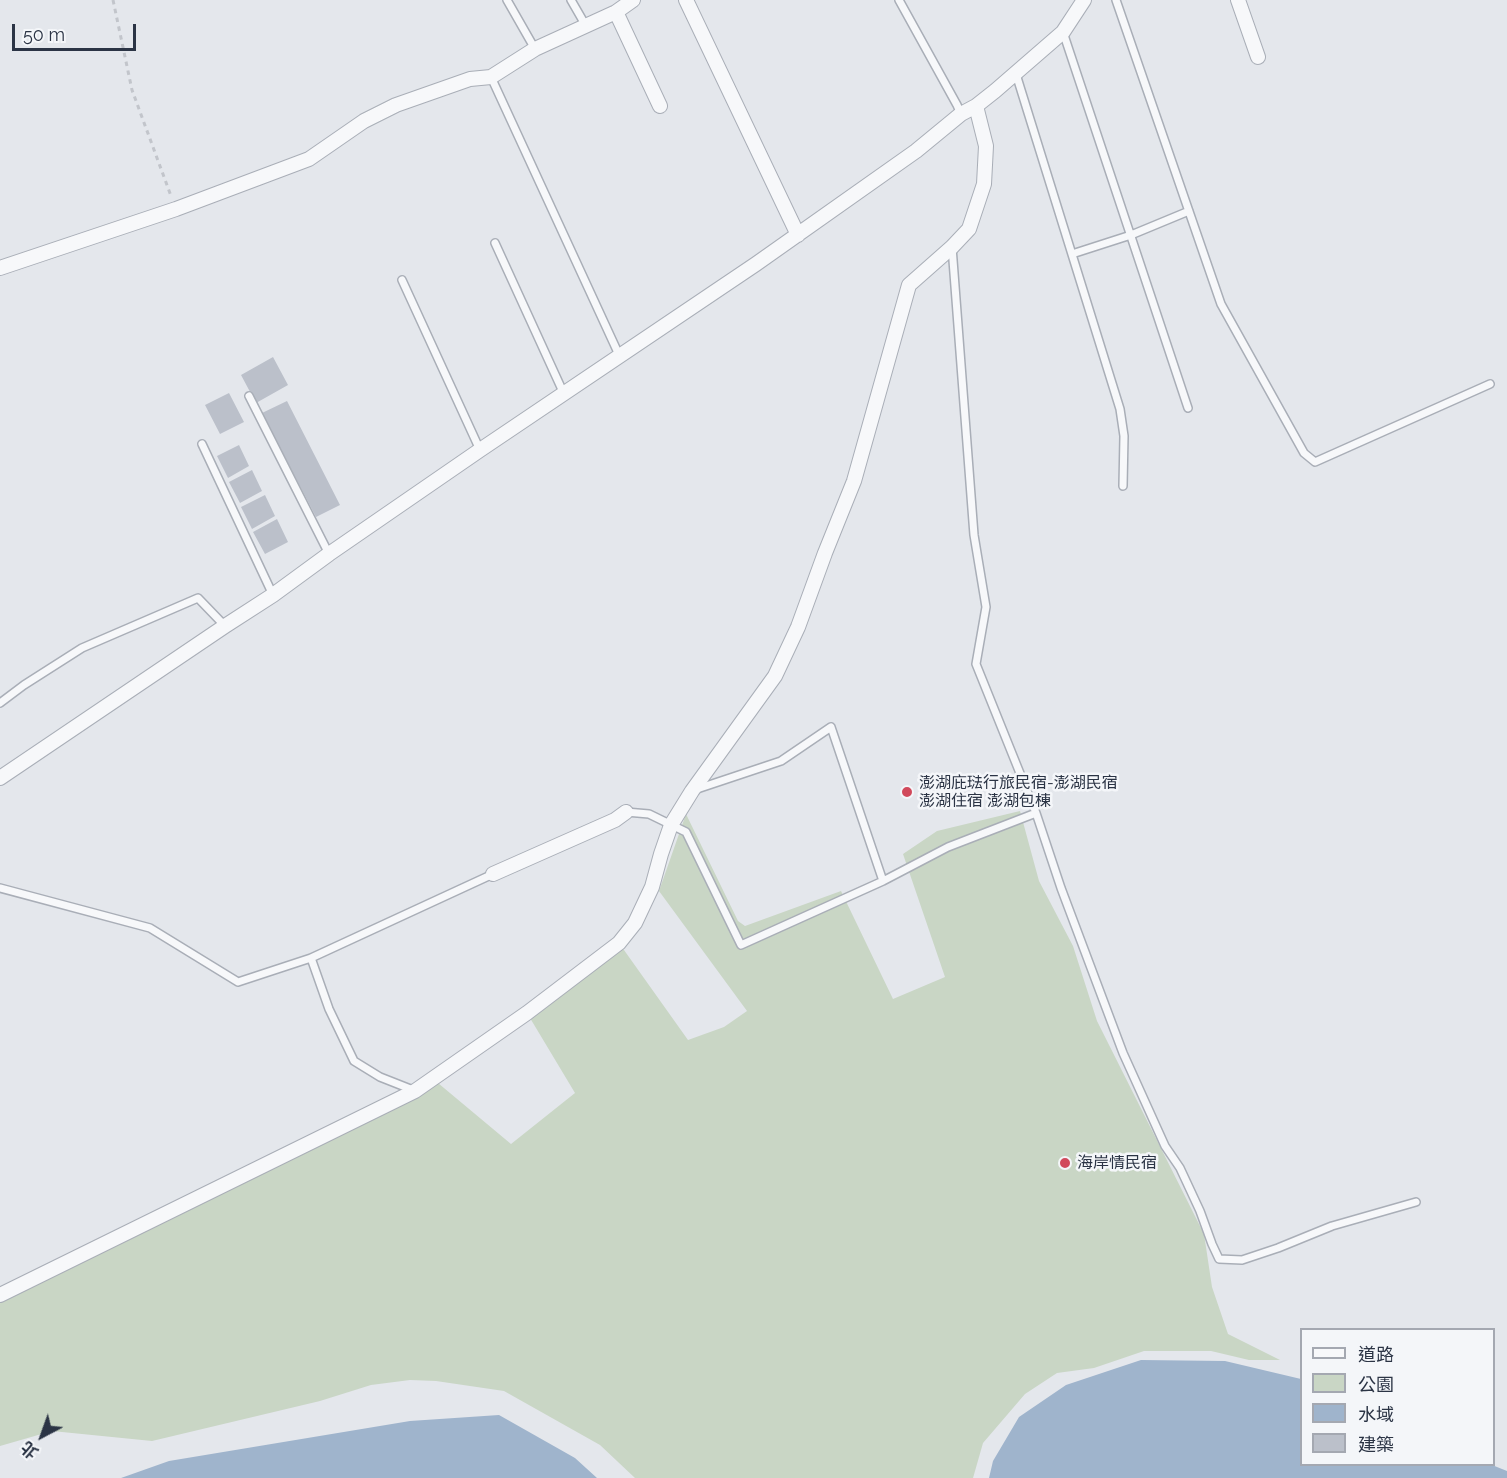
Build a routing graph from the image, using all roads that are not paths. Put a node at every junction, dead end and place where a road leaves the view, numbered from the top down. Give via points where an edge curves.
1 (507, 0) edge
2 (571, 0) edge
3 (633, 0) edge
4 (686, 0) edge
5 (899, 0) edge
6 (1084, 0) edge
7 (1116, 0) edge
8 (1238, 0) edge
9 (616, 12) junction
10 (586, 26) junction
11 (1063, 32) junction
12 (535, 49) junction
13 (1258, 57) dead end
14 (1016, 74) junction
15 (491, 77) junction
16 (660, 106) dead end
17 (976, 106) junction
18 (961, 114) junction
19 (1189, 212) junction
20 (798, 235) junction
21 (1131, 236) junction
22 (495, 243) dead end
23 (952, 247) junction
24 (1072, 254) junction
25 (0, 268) edge
26 (402, 280) dead end
27 (620, 357) junction
28 (1490, 384) dead end
29 (564, 394) junction
30 (249, 396) dead end
31 (1188, 408) dead end
32 (202, 444) dead end
33 (480, 450) junction
34 (1123, 486) dead end
35 (329, 554) junction
36 (273, 595) junction
37 (225, 626) junction
38 (0, 703) edge
39 (0, 778) edge
40 (692, 791) junction
41 (626, 812) joint
42 (1036, 813) junction
43 (671, 825) junction
44 (493, 874) joint
45 (883, 881) junction
46 (0, 888) edge
47 (311, 958) junction
48 (415, 1091) junction
49 (1416, 1202) dead end
50 (0, 1295) edge

1 - 12 lane
2 - 10 lane
3 - 9 street
4 - 20 street
5 - 18 lane
6 - 11 street
7 - 19 lane
8 - 13 street
9 - 10 street
9 - 16 street
10 - 12 street
11 - 14 street
11 - 21 lane
12 - 15 street
14 - 17 street
14 - 24 lane
15 - 25 street via 470,79 396,105 364,121 309,159
15 - 27 lane
17 - 18 street
17 - 23 street via 986,146 984,184 969,229
18 - 20 street via 916,152
19 - 21 lane
19 - 28 lane via 1221,304 1304,453 1315,462
20 - 27 street
21 - 24 lane
21 - 31 lane
22 - 29 lane
23 - 40 street via 909,285 854,481 775,676
23 - 42 lane via 973,524 986,607 976,664
24 - 34 lane via 1120,409
26 - 33 lane
27 - 29 street
29 - 33 street
30 - 35 lane
32 - 36 lane
33 - 35 street
35 - 36 street
36 - 37 street
37 - 38 lane via 198,598 82,648
37 - 39 street
40 - 43 street
40 - 45 lane via 781,761 831,727
41 - 43 lane via 650,814
41 - 44 street
42 - 45 lane via 948,847
42 - 49 lane via 1123,1053 1165,1146 1180,1168 1219,1259 1242,1260 1332,1226
43 - 45 lane via 686,832 741,945
43 - 48 street via 652,887 635,923 619,943
44 - 47 lane
46 - 47 lane via 150,928 238,982
47 - 48 lane via 329,1009 354,1061
48 - 50 street

